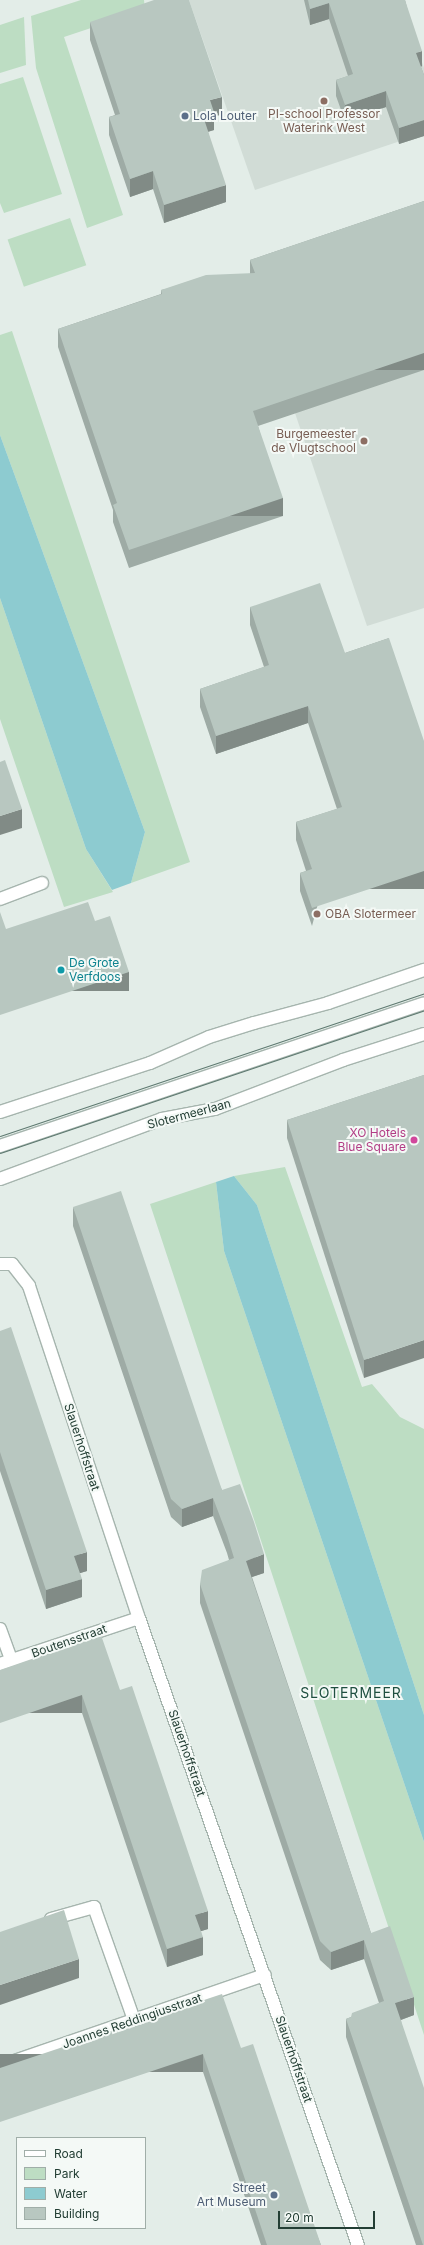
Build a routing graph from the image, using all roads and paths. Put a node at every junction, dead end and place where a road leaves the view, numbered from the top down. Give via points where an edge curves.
1 (42, 883) dead end
2 (0, 898) edge
3 (424, 970) edge
4 (424, 1003) edge
5 (424, 1034) edge
6 (0, 1112) edge
7 (0, 1146) edge
8 (0, 1179) edge
9 (6, 1264) edge
10 (139, 1618) junction
11 (0, 1629) edge
12 (5, 1662) edge
13 (36, 1924) edge
14 (265, 1975) junction
15 (134, 2020) junction
16 (0, 2066) edge
17 (358, 2245) edge

1 - 2 street
3 - 6 street via 328,1003 209,1037 150,1063
4 - 7 street
5 - 8 street, Slotermeerlaan via 343,1060 215,1109 162,1119
9 - 10 street, Slauerhoffstraat via 29,1286
10 - 12 street, Boutensstraat
10 - 14 street, Slauerhoffstraat
11 - 12 street
13 - 15 street via 94,1907
14 - 15 street, Joannes Reddingiusstraat
14 - 17 street, Slauerhoffstraat
15 - 16 street, Joannes Reddingiusstraat

